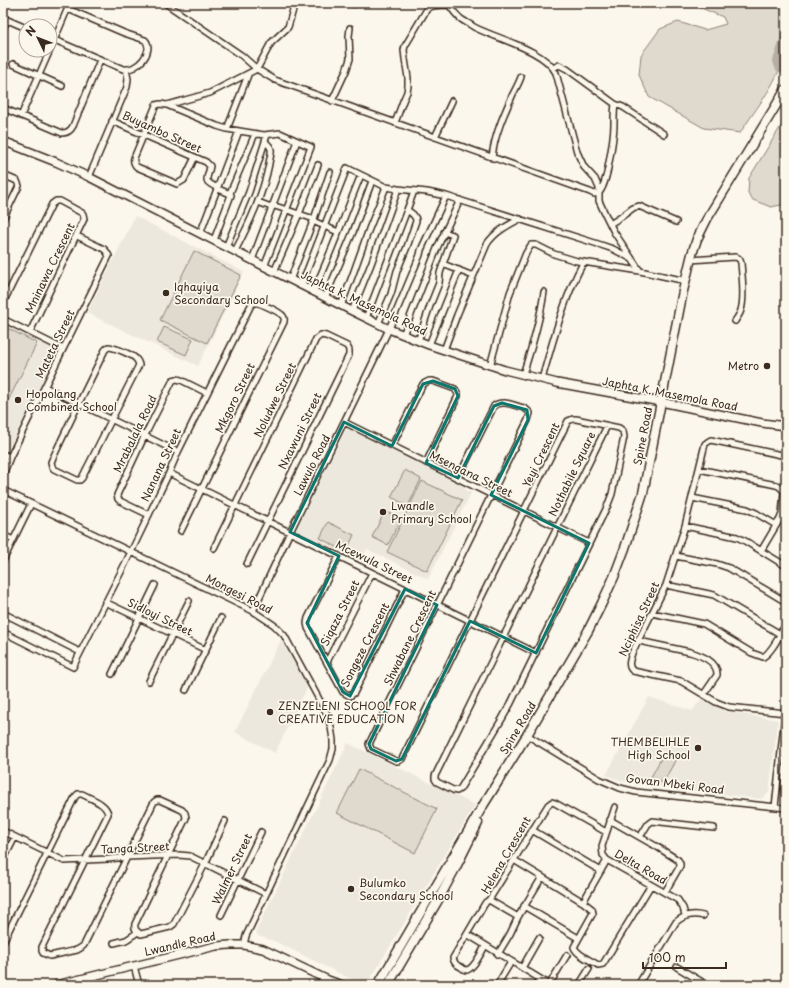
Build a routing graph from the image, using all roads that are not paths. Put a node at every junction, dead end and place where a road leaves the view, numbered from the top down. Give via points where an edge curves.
1 (70, 3) edge
2 (165, 3) edge
3 (295, 3) edge
4 (324, 3) edge
5 (336, 3) edge
6 (449, 4) edge
7 (68, 9) junction
8 (5, 19) edge
9 (18, 25) edge
10 (58, 28) edge
11 (350, 28) dead end
12 (3, 30) edge
13 (58, 42) edge
14 (46, 58) edge
15 (100, 60) junction
16 (13, 64) dead end
17 (553, 68) junction
18 (126, 69) junction
19 (258, 69) junction
20 (248, 74) junction
21 (39, 75) junction
22 (521, 77) dead end
23 (62, 86) dead end
24 (786, 89) edge
25 (332, 101) junction
26 (452, 101) dead end
27 (615, 104) junction
28 (167, 105) junction
29 (3, 108) edge
30 (22, 116) junction
31 (112, 121) junction
32 (395, 123) junction
33 (227, 129) junction
34 (239, 131) junction
35 (144, 134) junction
36 (255, 134) junction
37 (664, 134) dead end
38 (267, 135) junction
39 (434, 137) junction
40 (3, 140) edge
41 (297, 141) junction
42 (265, 142) junction
43 (195, 157) junction
44 (492, 158) junction
45 (318, 165) dead end
46 (330, 172) dead end
47 (3, 175) edge
48 (361, 175) junction
49 (89, 177) junction
50 (372, 180) junction
51 (386, 187) junction
52 (218, 188) junction
53 (398, 189) junction
54 (414, 191) junction
55 (230, 193) junction
56 (599, 193) junction
57 (446, 196) junction
58 (460, 200) junction
59 (258, 202) junction
60 (272, 206) junction
61 (286, 210) junction
62 (407, 210) junction
63 (299, 214) junction
64 (3, 219) edge
65 (520, 219) junction
66 (313, 220) junction
67 (676, 222) dead end
68 (610, 224) junction
69 (325, 226) junction
70 (338, 232) junction
71 (444, 232) junction
72 (200, 234) junction
73 (77, 236) junction
74 (214, 240) junction
75 (226, 247) junction
76 (235, 251) junction
77 (632, 258) junction
78 (252, 260) junction
79 (690, 260) junction
80 (583, 263) junction
81 (443, 264) junction
82 (264, 267) junction
83 (459, 270) junction
84 (640, 271) junction
85 (274, 272) junction
86 (473, 276) junction
87 (290, 280) junction
88 (686, 281) junction
89 (301, 286) junction
90 (313, 292) junction
91 (544, 292) dead end
92 (325, 298) junction
93 (3, 303) edge
94 (341, 306) junction
95 (352, 311) junction
96 (283, 316) joint
97 (366, 318) junction
98 (3, 319) edge
99 (735, 321) dead end
100 (378, 324) junction
101 (389, 329) junction
102 (30, 332) junction
103 (403, 334) junction
104 (418, 341) junction
105 (429, 345) junction
106 (63, 349) junction
107 (349, 350) joint
108 (444, 350) junction
109 (490, 366) junction
110 (523, 374) junction
111 (542, 379) junction
112 (45, 387) junction
113 (207, 393) junction
114 (661, 402) junction
115 (79, 403) junction
116 (112, 419) junction
117 (344, 422) junction
118 (606, 426) junction
119 (786, 426) edge
120 (145, 435) junction
121 (392, 446) junction
122 (178, 452) junction
123 (3, 454) edge
124 (786, 456) edge
125 (10, 457) junction
126 (426, 463) junction
127 (699, 468) junction
128 (169, 473) junction
129 (3, 475) edge
130 (458, 478) junction
131 (201, 489) junction
132 (3, 490) edge
133 (491, 494) junction
134 (692, 498) junction
135 (31, 504) junction
136 (235, 506) junction
137 (524, 511) junction
138 (149, 515) junction
139 (267, 521) junction
140 (776, 525) junction
141 (685, 526) junction
142 (557, 527) junction
143 (181, 531) dead end
144 (290, 532) junction
145 (3, 535) edge
146 (13, 540) junction
147 (589, 543) junction
148 (214, 548) dead end
149 (761, 551) junction
150 (131, 552) junction
151 (339, 556) junction
152 (676, 556) junction
153 (3, 561) edge
154 (247, 564) dead end
155 (786, 566) edge
156 (372, 572) junction
157 (155, 585) dead end
158 (666, 585) junction
159 (405, 588) junction
160 (189, 601) dead end
161 (106, 602) junction
162 (786, 602) edge
163 (437, 605) junction
164 (253, 611) junction
165 (3, 613) edge
166 (652, 613) junction
167 (140, 618) junction
168 (221, 618) dead end
169 (470, 621) junction
170 (786, 624) edge
171 (3, 632) edge
172 (172, 634) junction
173 (780, 634) junction
174 (503, 637) junction
175 (639, 641) junction
176 (206, 650) junction
177 (80, 652) junction
178 (536, 653) junction
179 (327, 662) junction
180 (112, 674) dead end
181 (149, 681) dead end
182 (186, 690) dead end
183 (704, 694) junction
184 (786, 704) edge
185 (786, 713) edge
186 (527, 735) junction
187 (500, 780) junction
188 (615, 806) dead end
189 (775, 807) junction
190 (786, 808) edge
191 (610, 820) junction
192 (225, 821) dead end
193 (714, 828) dead end
194 (532, 830) junction
195 (3, 832) edge
196 (261, 832) dead end
197 (606, 832) junction
198 (15, 837) junction
199 (640, 837) junction
200 (47, 853) junction
201 (168, 856) junction
202 (127, 857) junction
203 (84, 860) junction
204 (514, 860) junction
205 (607, 860) junction
206 (3, 861) edge
207 (205, 864) junction
208 (601, 871) junction
209 (542, 877) junction
210 (238, 880) junction
211 (651, 885) junction
212 (665, 892) junction
213 (266, 894) junction
214 (489, 900) junction
215 (583, 902) junction
216 (524, 906) junction
217 (220, 915) dead end
218 (685, 915) junction
219 (704, 916) dead end
220 (518, 917) junction
221 (138, 932) junction
222 (467, 934) junction
223 (539, 938) dead end
224 (578, 938) junction
225 (3, 942) edge
226 (114, 943) dead end
227 (244, 945) junction
228 (485, 946) junction
229 (498, 954) junction
230 (567, 955) dead end
231 (511, 962) junction
232 (134, 966) junction
233 (677, 966) dead end
234 (522, 968) junction
235 (589, 968) dead end
236 (539, 979) junction
237 (328, 980) junction
238 (703, 983) edge
239 (56, 985) edge
240 (139, 985) edge
241 (337, 985) edge
242 (342, 985) edge
243 (378, 985) edge
244 (388, 985) edge
245 (497, 985) edge
246 (535, 985) edge
247 (550, 985) edge
248 (579, 985) edge
249 (638, 985) edge

1 - 7 street
2 - 19 street
3 - 19 street via 288,26 272,43
4 - 5 street
6 - 17 street via 461,19 529,50
6 - 32 street via 431,6 427,9 405,46 408,86
7 - 10 street
7 - 18 street via 144,40 148,44 140,63
8 - 9 street
8 - 12 street
11 - 25 street via 350,60
13 - 15 street
14 - 21 street
15 - 18 street
15 - 30 street via 74,126 69,132 62,133
16 - 21 street
17 - 27 street via 559,65 567,69
17 - 56 street via 577,152 584,167 595,179
18 - 31 street via 128,79
19 - 20 street
19 - 25 street via 275,80
20 - 28 street via 210,93
20 - 33 street
21 - 23 street
21 - 30 street
22 - 44 street via 499,127
24 - 79 main road, Spine Road via 707,219
25 - 32 street
26 - 39 street
27 - 37 street
27 - 56 street via 608,166 603,189
28 - 33 street
28 - 35 street via 156,105
29 - 30 street
31 - 35 street, Buyambo Street
31 - 49 street
32 - 39 street
33 - 34 street
34 - 36 street
34 - 52 street
35 - 43 street, Buyambo Street
35 - 43 street via 133,160 135,165 174,183 184,180
36 - 38 street
36 - 55 street
38 - 41 street via 280,133
38 - 42 street
39 - 44 street
40 - 49 main road, Japhta K. Masemola Road
41 - 60 street
41 - 61 street via 311,147
42 - 59 street via 271,152
42 - 75 street via 249,192
43 - 52 street, Buyambo Street via 210,166 206,178 210,184
44 - 56 street via 594,194
45 - 63 street
46 - 66 street
47 - 64 street via 17,181 19,186
48 - 50 street
48 - 69 street via 347,168
48 - 70 street
49 - 72 main road, Japhta K. Masemola Road
50 - 51 street
50 - 92 street
51 - 53 street
51 - 94 street
52 - 55 street
52 - 72 street
53 - 54 street
53 - 95 street
54 - 57 street
54 - 62 street
55 - 74 street
56 - 68 street via 600,203
57 - 58 street
57 - 101 street, Lawulo Road
58 - 65 street
58 - 71 street
59 - 60 street
59 - 76 street
60 - 61 street
60 - 78 street
61 - 63 street
61 - 82 street
62 - 97 street
62 - 100 street via 415,216 416,221
63 - 66 street
63 - 85 street
65 - 77 street via 613,249
65 - 86 street via 490,238
66 - 69 street
66 - 87 street
67 - 68 street via 639,206
68 - 77 street
69 - 70 street
69 - 89 street
70 - 90 street
71 - 81 street via 453,236
71 - 103 street
72 - 74 main road, Japhta K. Masemola Road
73 - 93 street, Mninawa Crescent via 84,214 58,200 54,202
73 - 102 street, Mninawa Crescent
73 - 106 street, Mateta Street via 106,250 108,256
74 - 75 main road, Japhta K. Masemola Road
75 - 76 main road, Japhta K. Masemola Road
76 - 78 main road, Japhta K. Masemola Road
77 - 84 street
78 - 82 main road, Japhta K. Masemola Road
79 - 88 main road, Spine Road
79 - 99 street via 735,257 740,260 743,300 740,315
80 - 84 street
80 - 109 street via 534,245 530,246 510,292
80 - 111 street via 571,288
81 - 83 street
81 - 104 street via 439,283
82 - 85 main road, Japhta K. Masemola Road
83 - 86 street
83 - 105 street
84 - 88 street
85 - 87 main road, Japhta K. Masemola Road
86 - 108 street
87 - 89 main road, Japhta K. Masemola Road
88 - 114 main road, Spine Road
89 - 90 main road, Japhta K. Masemola Road
90 - 92 main road, Japhta K. Masemola Road
91 - 110 street via 535,338
92 - 94 main road, Japhta K. Masemola Road
94 - 95 main road, Japhta K. Masemola Road
95 - 97 main road, Japhta K. Masemola Road
96 - 113 street, Nanana Street via 260,303 252,304
96 - 131 street, Mkgoro Street via 284,322
97 - 100 main road, Japhta K. Masemola Road
98 - 102 street
100 - 101 main road, Japhta K. Masemola Road
101 - 103 main road, Japhta K. Masemola Road
101 - 117 street, Lawulo Road
102 - 106 street
103 - 104 main road, Japhta K. Masemola Road
104 - 105 main road, Japhta K. Masemola Road
105 - 108 main road, Japhta K. Masemola Road
106 - 112 street, Mateta Street
107 - 136 street, Noludwe Street via 347,346 326,336 317,337
107 - 139 street, Nxawuni Street via 349,355
108 - 109 main road, Japhta K. Masemola Road
109 - 110 main road, Japhta K. Masemola Road
110 - 111 main road, Japhta K. Masemola Road
111 - 114 main road, Japhta K. Masemola Road
112 - 115 street
112 - 125 street, Mateta Street
113 - 120 street, Mrabalala Road via 177,379 173,380
113 - 122 street, Nanana Street
114 - 119 main road, Japhta K. Masemola Road
114 - 186 main road, Spine Road via 643,493 626,548 588,631
115 - 116 street
115 - 116 street via 107,348 113,347 135,358 138,367
115 - 116 street via 51,463 54,469 80,480
116 - 120 street
117 - 121 street, Msengana Street
117 - 144 street, Lawulo Road
118 - 137 street, Yeyi Crescent via 576,419 568,421
118 - 142 street, Nothabile Square
118 - 147 street, Nothabile Square via 619,428 623,431 624,437 610,500
120 - 122 street
120 - 138 street, Mrabalala Road via 117,495 120,501
121 - 126 street, Msengana Street
121 - 126 street via 423,384 433,381 455,389 457,399
122 - 128 street, Nanana Street
123 - 125 street
124 - 127 street, Nciphisa Street via 711,440 705,444
125 - 129 street, Mateta Street
126 - 130 street, Msengana Street
127 - 134 street, Nciphisa Street
127 - 140 street via 781,487 784,492 782,514
128 - 131 street, Mcewula Street
128 - 138 street, Nanana Street
130 - 133 street, Msengana Street
130 - 133 street, Shwabane Crescent via 494,406 502,402 524,408 530,413 528,420
131 - 136 street, Mcewula Street
131 - 143 street
132 - 135 street, Mongesi Road
133 - 137 street, Msengana Street
133 - 163 street, Shwabane Crescent
134 - 140 street via 747,509
134 - 141 street, Nciphisa Street
135 - 146 street
135 - 150 street, Mongesi Road
136 - 139 street, Mcewula Street
136 - 148 street
137 - 142 street, Msengana Street
137 - 169 street, Shwabane Crescent
138 - 150 street, Nanana Street
139 - 144 street, Mcewula Street
139 - 154 street
140 - 149 street
141 - 149 street via 737,537
141 - 152 street, Nciphisa Street
142 - 147 street, Msengana Street
142 - 174 street, Nothabile Square
144 - 151 street, Mcewula Street
144 - 164 street, Lawulo Road
145 - 146 street
146 - 153 street
147 - 178 street, Nothabile Square
149 - 155 street
150 - 161 street, Nanana Street
150 - 164 street, Mongesi Road
151 - 156 street, Mcewula Street
151 - 179 street, Songeze Crescent via 307,623
152 - 158 street, Nciphisa Street
152 - 162 street via 729,568
156 - 159 street, Mcewula Street
156 - 179 street, Siqaza Street
157 - 167 street
158 - 166 street, Nciphisa Street
158 - 173 street via 714,595
159 - 163 street, Mcewula Street
159 - 179 street, Songeze Crescent via 354,693 350,696 343,692
160 - 172 street
161 - 167 street, Sidloyi Street
161 - 177 street, Nanana Street
163 - 169 street, Mcewula Street
163 - 169 street, Shwabane Crescent via 369,744 372,749 396,761 402,759
164 - 213 street, Mongesi Road via 274,625 286,638 327,714 333,740 330,760
165 - 177 street
166 - 173 street via 704,624 763,657 771,650
166 - 175 street, Nciphisa Street
167 - 172 street, Sidloyi Street
167 - 180 street
168 - 176 street
169 - 174 street, Mcewula Street
170 - 173 street
171 - 177 street, Nanana Street via 73,666
172 - 176 street, Sidloyi Street
172 - 181 street
174 - 178 street, Mcewula Street
174 - 178 street, Nothabile Square via 435,776 437,782 452,790 460,790 502,719
175 - 183 street, Nciphisa Street via 629,660 632,670 681,681
175 - 183 street via 697,654 711,662 716,667 717,675
176 - 182 street
183 - 185 street, Nciphisa Street via 729,707
184 - 185 street
185 - 189 street
186 - 187 main road, Spine Road
186 - 189 street, Govan Mbeki Road via 599,779 620,788 636,792
187 - 243 main road, Spine Road
187 - 244 main road, Spine Road via 453,874
188 - 191 street, Delta Road
189 - 190 street, Govan Mbeki Road
191 - 197 street, Delta Road
191 - 199 street
192 - 207 street
193 - 199 street via 652,821
194 - 197 street, Helena Crescent via 552,802
194 - 204 street, Helena Crescent
194 - 208 street
195 - 198 street, Tanga Street
196 - 210 street, Walmer Street
197 - 205 street, Delta Road via 602,846 603,855
198 - 200 street, Tanga Street
198 - 206 street
199 - 212 street via 674,856 680,863
200 - 203 street, Tanga Street via 64,861
200 - 203 street via 75,797 82,794 104,806 108,814
200 - 225 street
201 - 202 street, Tanga Street
201 - 202 street via 186,813 157,800 152,804
201 - 207 street, Tanga Street via 188,856
201 - 221 street via 135,924
202 - 203 street, Tanga Street
202 - 203 street via 82,947 47,956 43,953 42,947
204 - 209 street
204 - 214 street, Helena Crescent
205 - 208 street
205 - 211 street, Delta Road
207 - 210 street, Tanga Street
207 - 221 street via 174,924 142,934
208 - 215 street
209 - 215 street
209 - 216 street
210 - 213 street, Tanga Street
210 - 217 street, Walmer Street
211 - 212 street, Delta Road
211 - 224 street via 603,964 598,965 576,952 574,947
212 - 218 street, Delta Road via 678,900
213 - 227 street, Mongesi Road
214 - 220 street, Helena Crescent
214 - 222 street
215 - 224 street via 593,913
216 - 220 street
216 - 224 street
218 - 219 street
218 - 249 street via 676,922
220 - 229 street
221 - 226 street via 126,940
222 - 228 street
222 - 228 street via 453,958 456,964 465,970 469,969
223 - 234 street
227 - 232 main road, Lwandle Road via 216,946
227 - 237 main road, Lwandle Road via 263,949
228 - 229 street
229 - 231 street
230 - 247 street
231 - 234 street
231 - 245 street
232 - 239 main road, Lwandle Road
232 - 240 street
233 - 238 street
234 - 236 street
235 - 248 street
236 - 246 street
236 - 247 street
237 - 241 main road, Lwandle Road
237 - 242 main road, Lwandle Road

